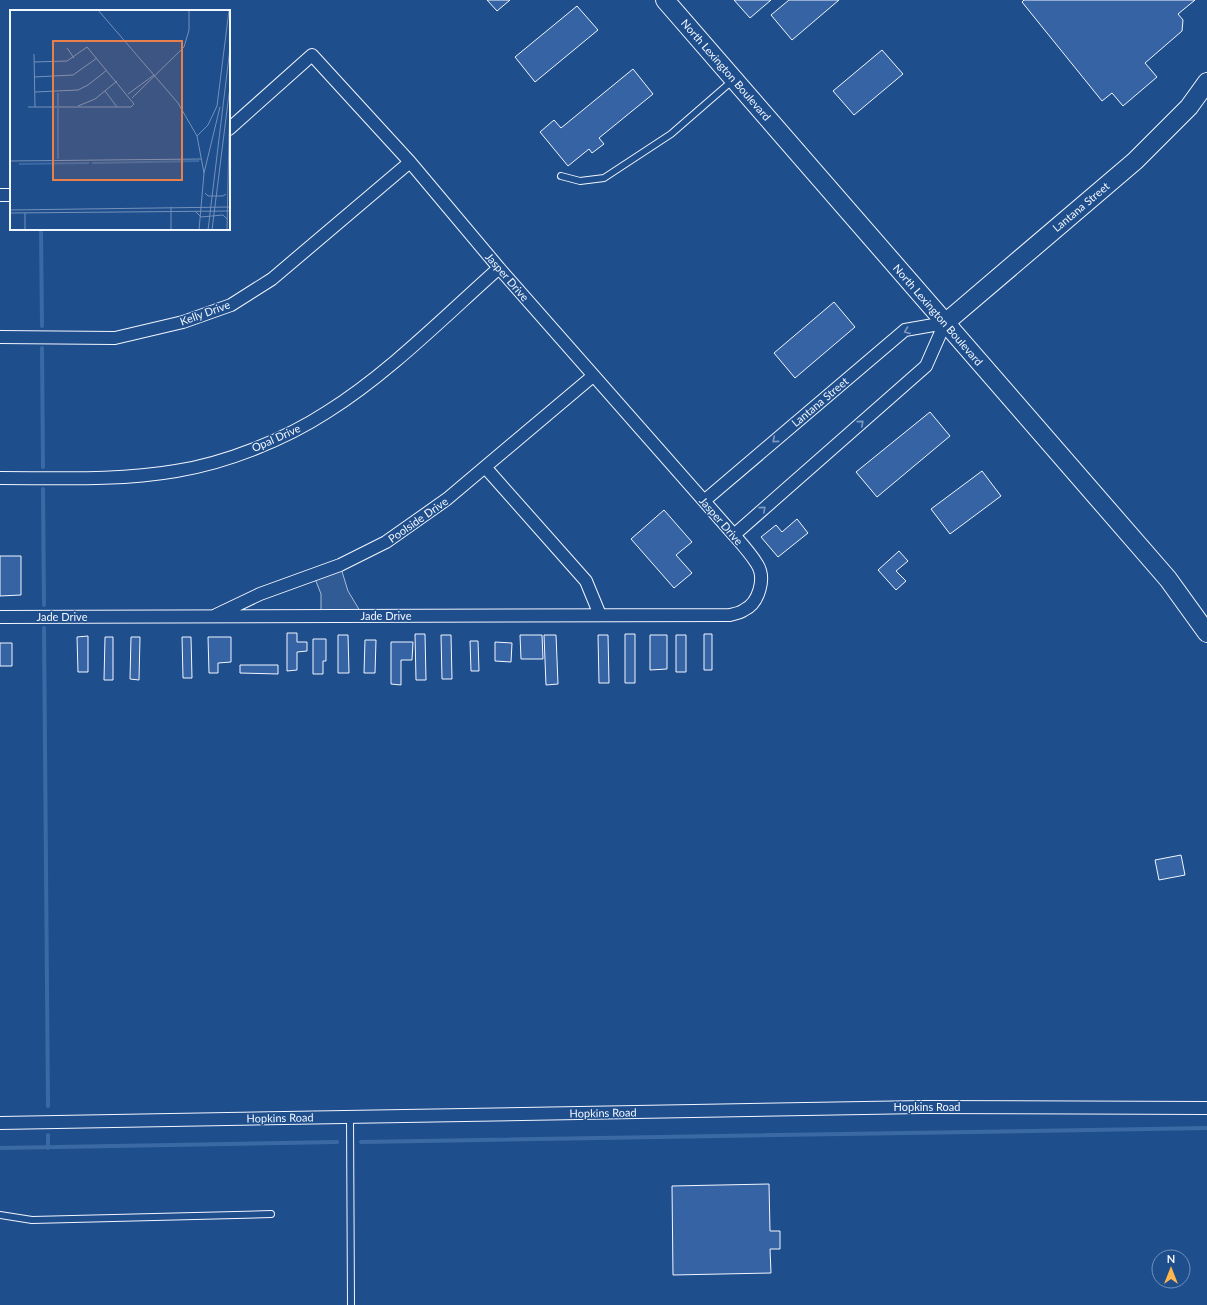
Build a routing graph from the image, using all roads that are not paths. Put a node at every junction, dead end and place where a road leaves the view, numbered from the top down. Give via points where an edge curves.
1 (665, 0) edge
2 (734, 80) junction
3 (1207, 82) edge
4 (230, 128) edge
5 (410, 162) junction
6 (560, 176) dead end
7 (0, 195) edge
8 (10, 196) edge
9 (499, 268) junction
10 (945, 323) junction
11 (0, 337) edge
12 (594, 376) junction
13 (485, 468) junction
14 (0, 478) edge
15 (704, 501) junction
16 (734, 535) junction
17 (759, 590) joint
18 (600, 615) junction
19 (213, 616) junction
20 (0, 617) edge
21 (1207, 633) edge
22 (1207, 1108) edge
23 (350, 1117) junction
24 (0, 1123) edge
25 (271, 1214) dead end
26 (0, 1216) edge
27 (352, 1305) edge

1 - 2 street, North Lexington Boulevard
2 - 6 lane via 671,134 604,178 580,181
2 - 10 street, North Lexington Boulevard
3 - 10 street, Lantana Street via 1189,107 1135,161
4 - 5 street, Jasper Drive via 312,55
5 - 9 street, Jasper Drive
5 - 11 street, Kelly Drive via 288,265 231,305 183,322 115,338
7 - 8 street
9 - 12 street, Jasper Drive
9 - 14 street, Opal Drive via 383,370 327,412 277,439 228,458 176,471 106,478
10 -> 15 street, Lantana Street via 905,330
16 -> 10 street, Lantana Street via 926,366
10 - 21 street, North Lexington Boulevard via 1168,579
12 - 13 street, Poolside Drive
12 - 15 street, Jasper Drive
13 - 18 street via 586,581
13 - 19 street, Poolside Drive via 447,499 386,542 340,565 260,594
15 - 16 street, Jasper Drive
16 - 17 street, Jasper Drive via 758,564 761,575
17 - 18 street, Jade Drive via 754,602 745,610 730,615
18 - 19 street, Jade Drive
19 - 20 street, Jade Drive
22 - 23 street, Hopkins Road via 922,1107
23 - 24 street, Hopkins Road
23 - 27 lane
25 - 26 lane via 32,1220

